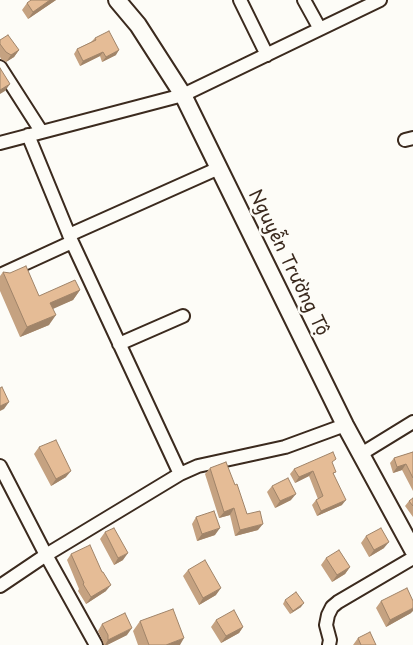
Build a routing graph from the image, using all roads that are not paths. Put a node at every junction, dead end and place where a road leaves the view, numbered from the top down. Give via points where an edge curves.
1 (117, 0) edge
2 (240, 0) edge
3 (304, 0) edge
4 (380, 0) edge
5 (320, 29) junction
6 (267, 55) junction
7 (0, 67) edge
8 (184, 95) junction
9 (41, 131) junction
10 (28, 135) junction
11 (0, 143) edge
12 (219, 168) junction
13 (70, 239) junction
14 (0, 275) edge
15 (183, 316) dead end
16 (119, 344) junction
17 (413, 422) edge
18 (346, 425) junction
19 (361, 454) junction
20 (0, 466) edge
21 (180, 474) junction
22 (413, 550) edge
23 (46, 555) junction
24 (413, 558) edge
25 (0, 586) edge
26 (96, 645) edge
27 (329, 645) edge

1 - 8 main road, Nguyễn Trường Tộ via 138,25
2 - 6 street
3 - 5 street
4 - 5 street
5 - 6 street
6 - 8 street
7 - 9 street
8 - 9 street
8 - 12 main road, Nguyễn Trường Tộ
9 - 10 street
10 - 11 street
10 - 13 street
12 - 13 street
12 - 18 main road, Nguyễn Trường Tộ
13 - 14 street
13 - 16 street
15 - 16 street
16 - 21 street
17 - 19 street
18 - 19 main road, Nguyễn Trường Tộ
18 - 21 street via 285,447 198,466
19 - 22 main road, Nguyễn Trường Tộ
20 - 23 street
21 - 23 street
23 - 25 street
23 - 26 street
24 - 27 street via 332,607 326,625

